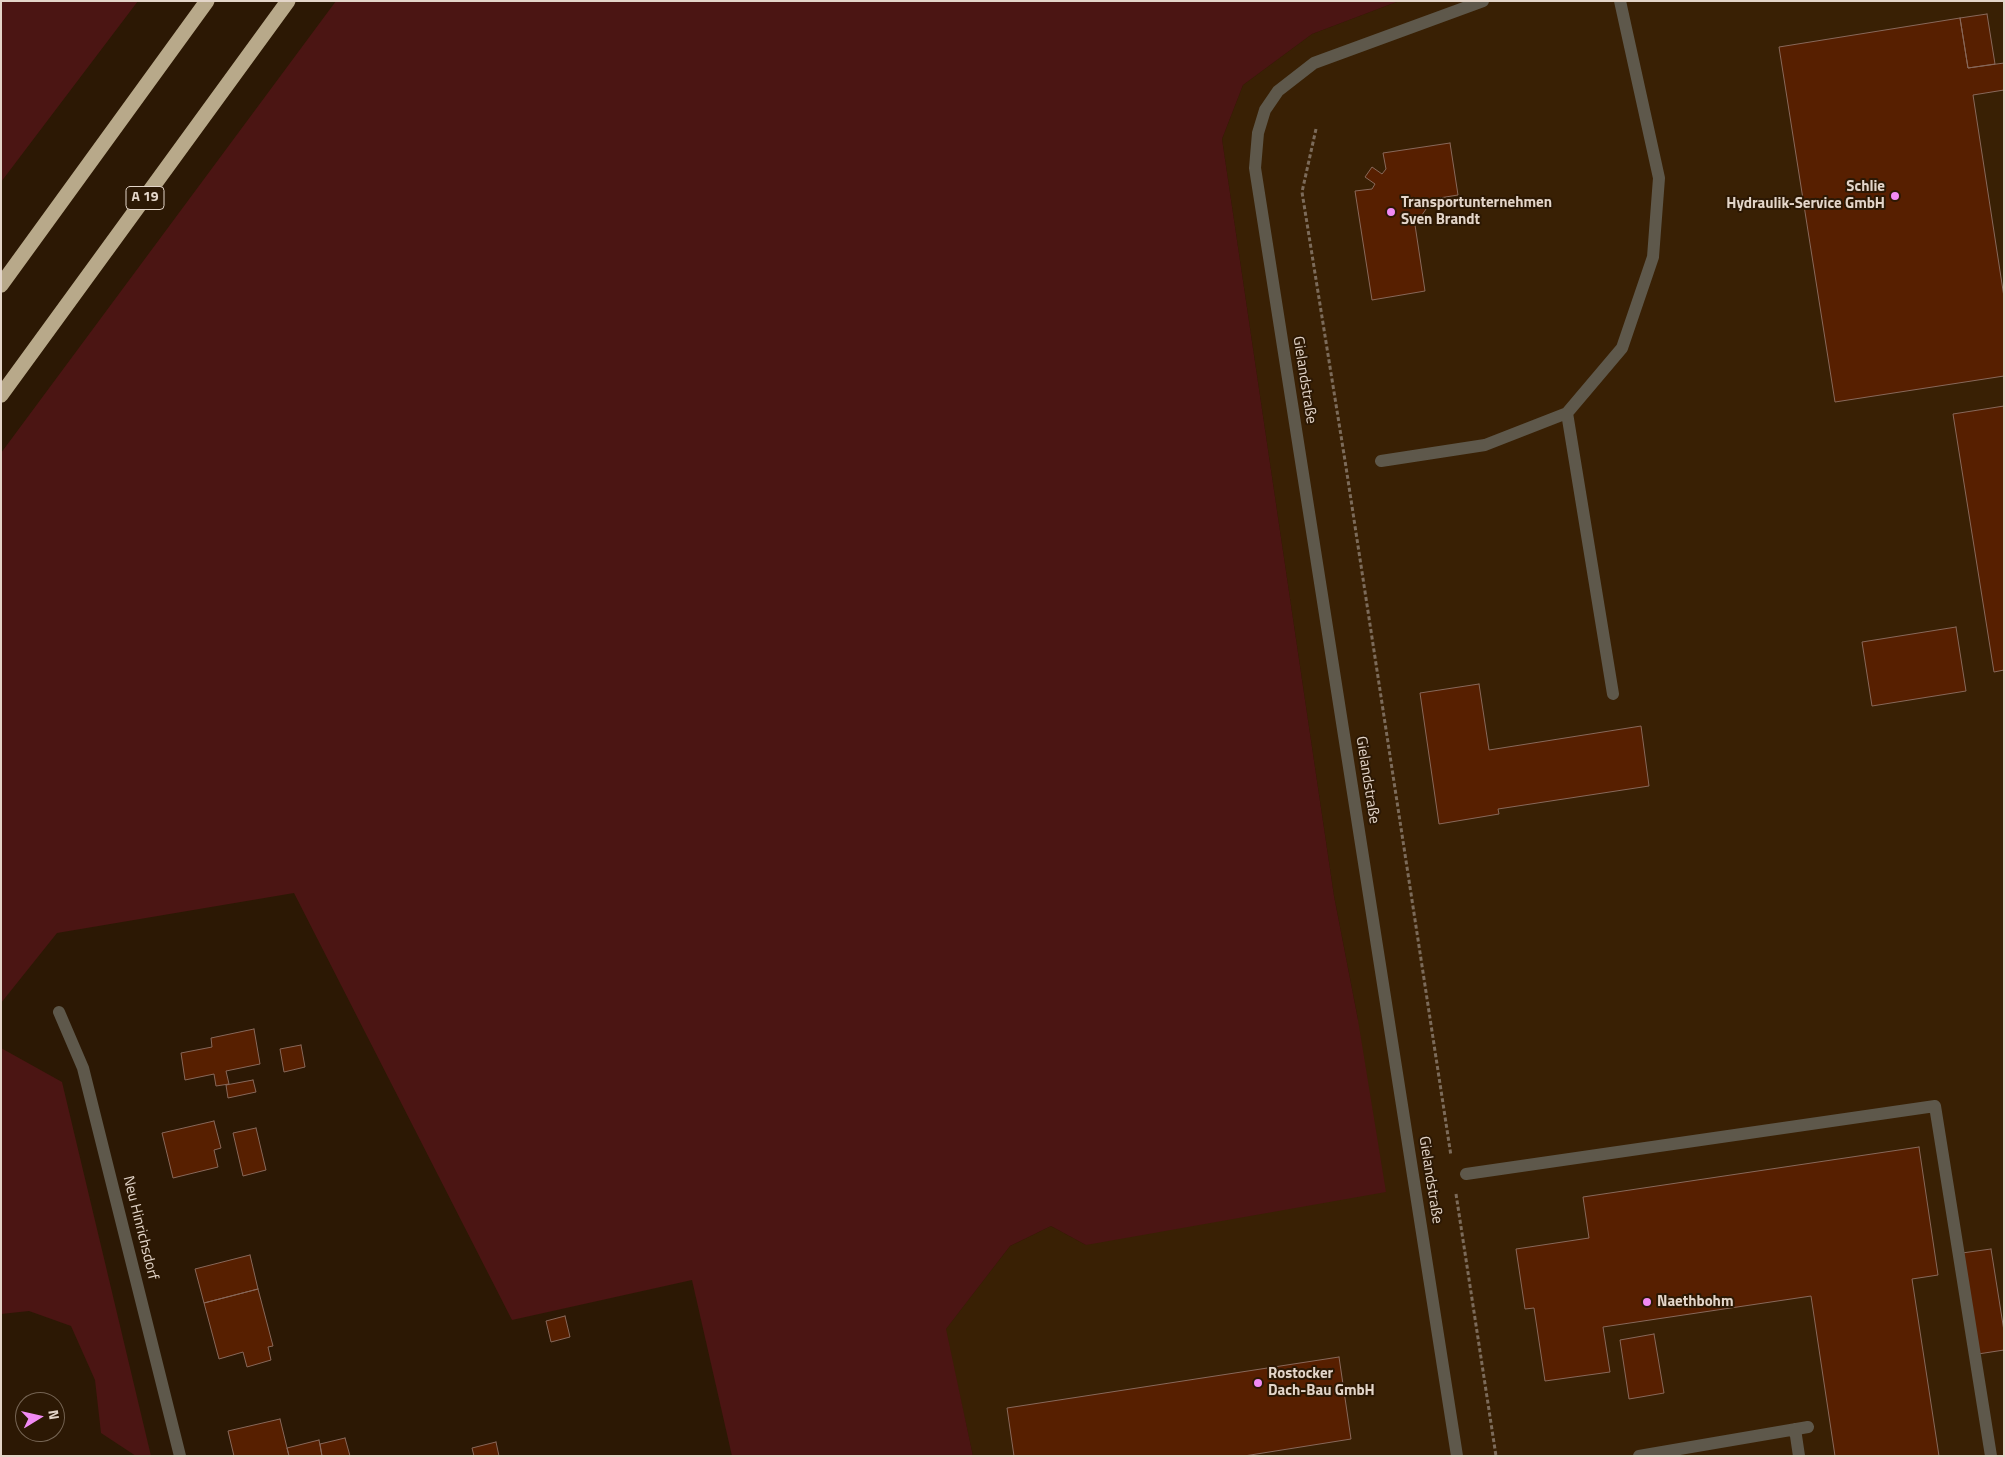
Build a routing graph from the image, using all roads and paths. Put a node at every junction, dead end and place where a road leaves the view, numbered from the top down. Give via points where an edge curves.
1 (207, 1) edge
2 (288, 1) edge
3 (1483, 1) edge
4 (1620, 1) edge
5 (1316, 129) dead end
6 (1, 285) edge
7 (1, 395) edge
8 (1567, 413) junction
9 (1381, 461) dead end
10 (1613, 694) dead end
11 (59, 1012) dead end
12 (1452, 1166) dead end
13 (1466, 1174) dead end
14 (1455, 1185) dead end
15 (1808, 1426) dead end
16 (1795, 1429) junction
17 (180, 1456) edge
18 (1457, 1456) edge
19 (1496, 1456) edge
20 (1639, 1456) edge
21 (1799, 1456) edge
22 (1991, 1456) edge

1 - 6 highway
2 - 7 highway, A 19
3 - 18 street, Gielandstraße via 1314,63 1278,91 1265,110 1258,133 1255,168
4 - 8 street via 1658,178 1653,257 1622,348
5 - 12 path via 1302,192
8 - 9 street via 1486,446
8 - 10 street
11 - 17 street, Neu Hinrichsdorf via 83,1068
13 - 22 street via 1935,1106
14 - 19 path
15 - 16 street
16 - 20 street
16 - 21 street

